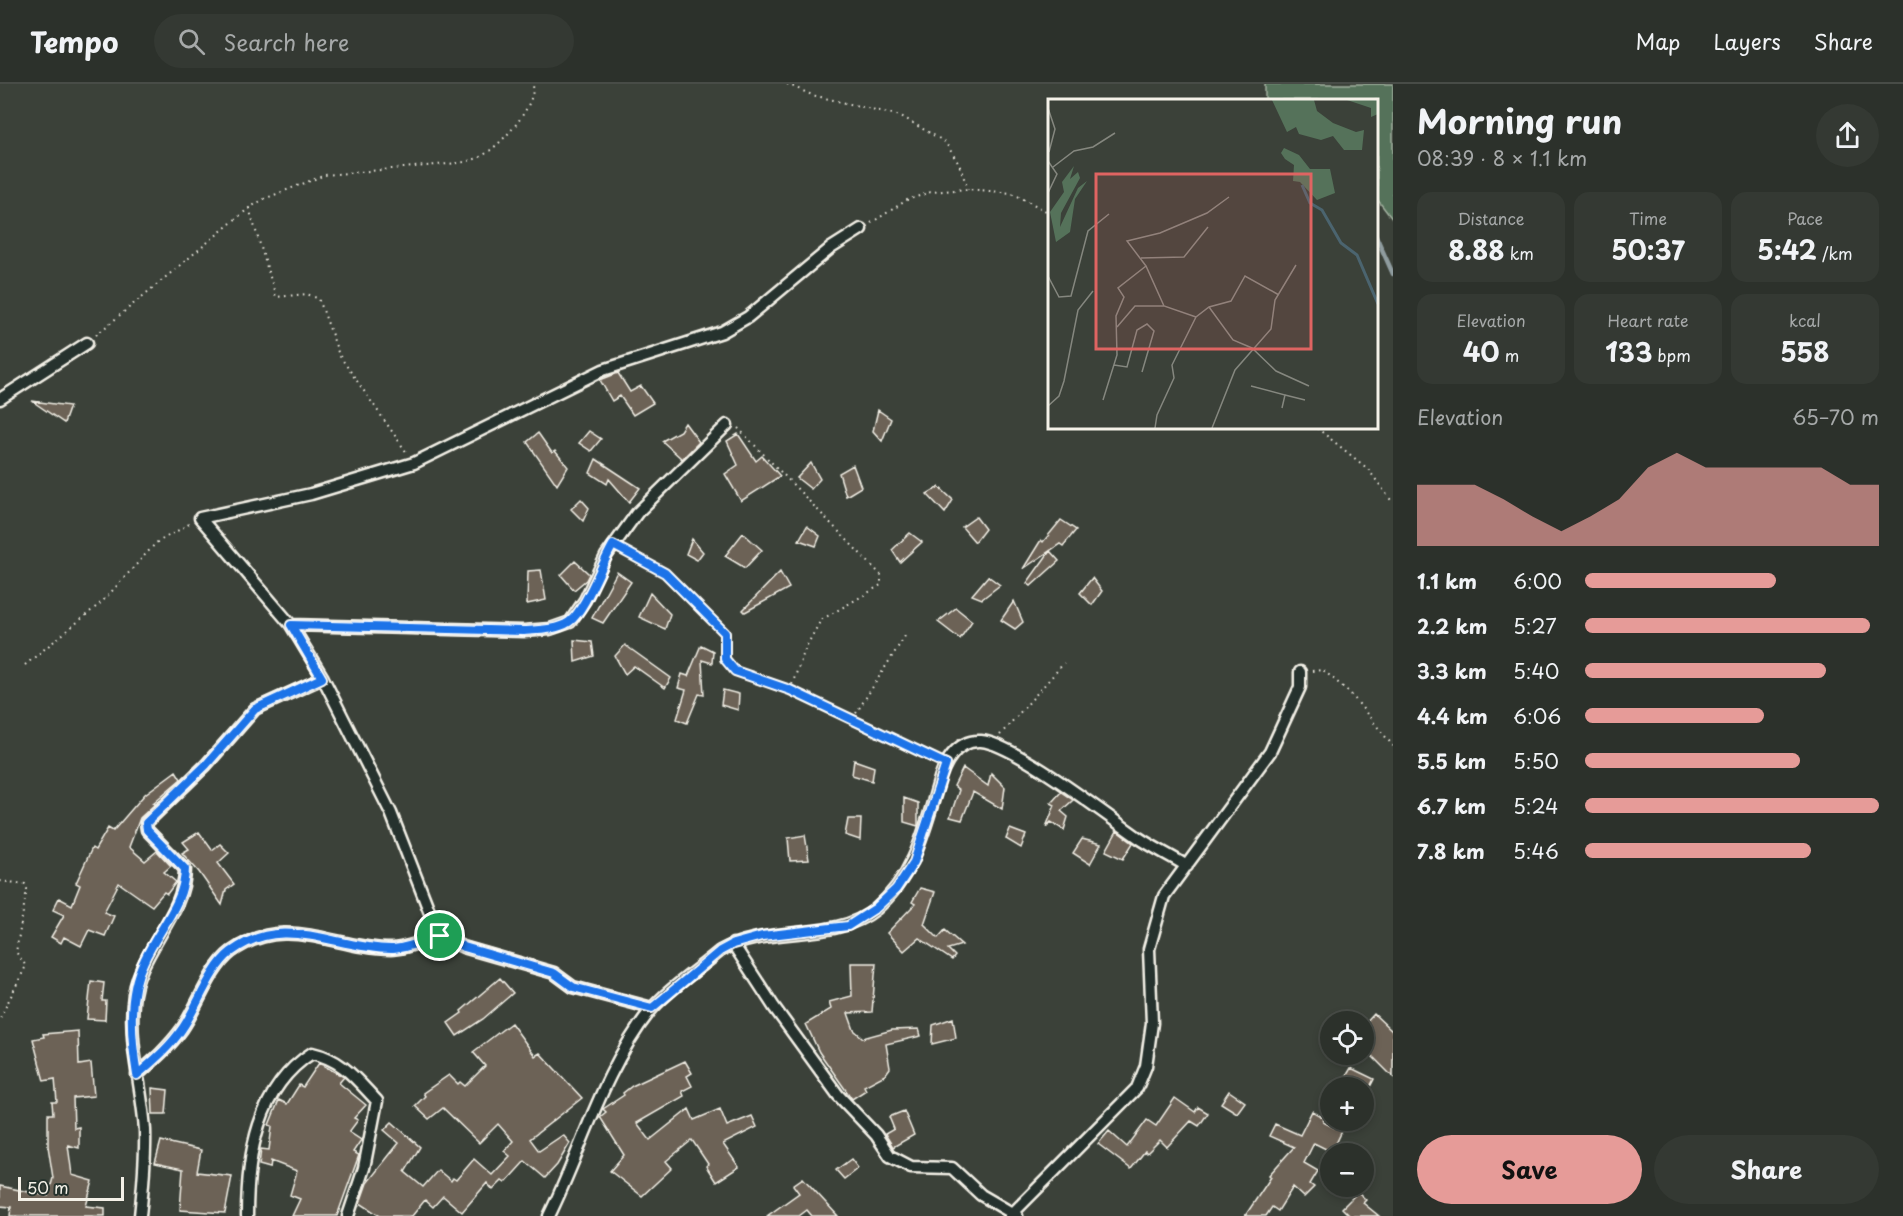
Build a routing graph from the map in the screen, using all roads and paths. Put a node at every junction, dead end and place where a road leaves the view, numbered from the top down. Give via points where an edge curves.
1 (532, 84) edge
2 (787, 84) edge
3 (968, 189) junction
4 (249, 208) junction
5 (1048, 212) edge
6 (861, 229) joint
7 (87, 343) joint
8 (0, 399) edge
9 (727, 425) joint
10 (1318, 429) edge
11 (414, 463) junction
12 (1393, 503) edge
13 (200, 518) junction
14 (613, 545) junction
15 (291, 625) junction
16 (905, 636) dead end
17 (1064, 663) dead end
18 (26, 665) dead end
19 (1300, 672) joint
20 (322, 678) junction
21 (790, 690) junction
22 (853, 718) junction
23 (992, 743) junction
24 (1393, 746) edge
25 (946, 764) junction
26 (1187, 866) junction
27 (0, 881) edge
28 (440, 936) junction
29 (733, 944) junction
30 (652, 1008) junction
31 (0, 1018) edge
32 (137, 1075) junction
33 (1014, 1215) edge
34 (141, 1216) edge
35 (247, 1216) edge
36 (348, 1216) edge
37 (549, 1216) edge

1 - 4 path via 534,92 528,108 493,148 478,158 325,175 273,194
2 - 3 path via 812,95 901,116 945,142
3 - 5 path via 1012,193
3 - 6 path via 931,192 907,201
4 - 7 path
4 - 11 path via 276,297 313,294 319,299 339,356
6 - 11 street via 831,248 748,317 722,332 603,370
7 - 8 street
9 - 14 street via 637,513
9 - 21 path via 740,429 883,580 881,585 821,620
10 - 12 path via 1368,469
11 - 13 street via 311,494
13 - 15 street
13 - 18 path via 156,543 102,602
14 - 15 street via 570,622 550,629
14 - 21 path via 665,573 725,633 725,659 735,671
15 - 20 street
16 - 22 path
17 - 23 path
19 - 24 path via 1323,670 1350,693
19 - 26 street via 1300,687 1270,752
20 - 28 street via 391,813
20 - 32 street via 255,709 206,765 146,823 147,830 185,869 185,877 182,894 143,962 133,1001
21 - 22 path
22 - 25 path
23 - 25 street via 966,743
23 - 26 street via 1052,777 1142,840
25 - 29 street via 914,862 896,889 876,908 848,926 762,936
26 - 33 street via 1164,896 1149,949 1152,1023 1146,1066 1137,1088
27 - 31 path via 25,884 27,889 16,952 26,966
28 - 30 street via 464,947 554,973 573,987
28 - 32 street via 393,950 307,933 275,933 253,941 230,953 182,1029
29 - 30 street
29 - 33 street via 838,1095 890,1156 911,1167 952,1168 981,1195
30 - 37 street via 610,1072
32 - 34 street via 144,1128
35 - 36 street via 250,1151 270,1096 299,1061 312,1053 330,1057 377,1101 364,1168

